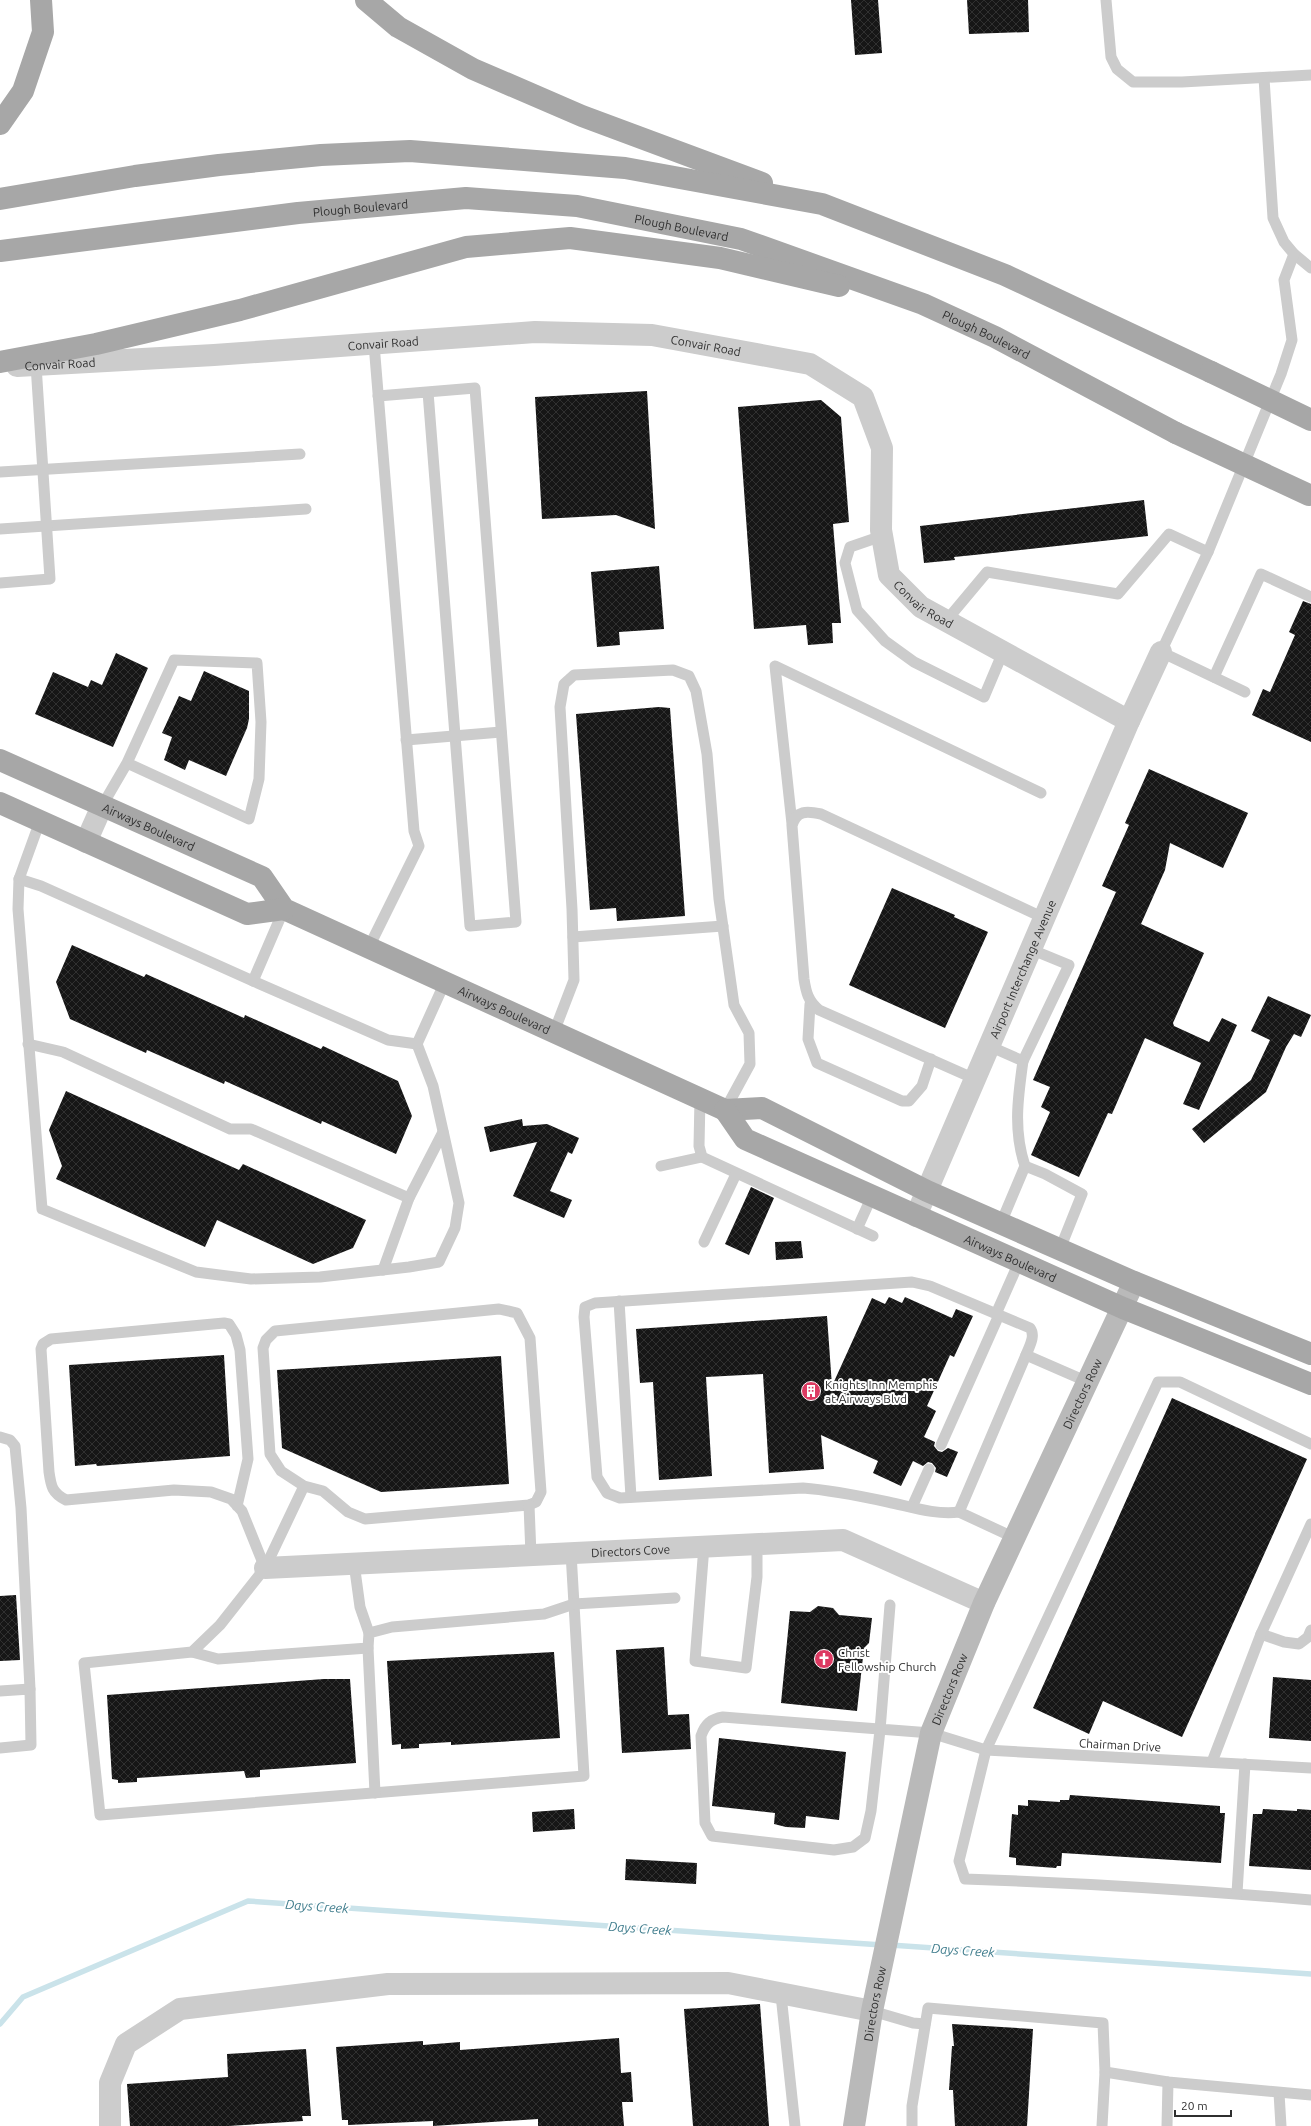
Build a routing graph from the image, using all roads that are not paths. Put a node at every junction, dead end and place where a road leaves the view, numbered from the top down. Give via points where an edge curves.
1 (41, 0) edge
2 (366, 0) edge
3 (1106, 0) edge
4 (1311, 75) edge
5 (1264, 78) junction
6 (0, 124) edge
7 (0, 199) edge
8 (822, 204) junction
9 (0, 251) edge
10 (1294, 254) junction
11 (1311, 268) edge
12 (923, 304) junction
13 (374, 344) junction
14 (0, 362) edge
15 (36, 365) junction
16 (0, 367) edge
17 (428, 392) junction
18 (378, 396) junction
19 (1311, 420) edge
20 (300, 454) dead end
21 (43, 468) junction
22 (0, 472) edge
23 (1310, 495) edge
24 (306, 509) dead end
25 (47, 526) junction
26 (0, 529) edge
27 (882, 536) junction
28 (1208, 552) junction
29 (0, 583) edge
30 (1311, 597) edge
31 (946, 621) junction
32 (1003, 652) junction
33 (1161, 652) junction
34 (1214, 677) junction
35 (1245, 692) dead end
36 (1129, 721) junction
37 (501, 732) junction
38 (456, 736) junction
39 (406, 740) junction
40 (0, 760) edge
41 (128, 763) junction
42 (1041, 792) dead end
43 (0, 803) edge
44 (102, 806) junction
45 (40, 821) junction
46 (792, 826) junction
47 (86, 842) junction
48 (19, 879) junction
49 (284, 909) junction
50 (1044, 918) junction
51 (723, 926) junction
52 (573, 937) junction
53 (369, 947) junction
54 (1030, 950) junction
55 (253, 981) junction
56 (445, 982) junction
57 (810, 1004) junction
58 (554, 1032) junction
59 (28, 1044) junction
60 (418, 1044) junction
61 (989, 1046) junction
62 (931, 1059) junction
63 (1024, 1061) junction
64 (975, 1079) junction
65 (700, 1098) junction
66 (725, 1110) junction
67 (443, 1132) junction
68 (702, 1157) junction
69 (661, 1166) dead end
70 (1025, 1166) junction
71 (736, 1174) junction
72 (927, 1191) junction
73 (872, 1196) junction
74 (409, 1198) junction
75 (916, 1216) junction
76 (1001, 1223) junction
77 (857, 1229) junction
78 (873, 1236) dead end
79 (704, 1242) dead end
80 (1060, 1249) junction
81 (1020, 1262) junction
82 (383, 1270) junction
83 (1134, 1282) junction
84 (619, 1301) junction
85 (1123, 1308) junction
86 (997, 1314) junction
87 (1311, 1354) edge
88 (1026, 1355) junction
89 (1088, 1382) junction
90 (1311, 1384) edge
91 (0, 1437) edge
92 (1311, 1444) edge
93 (941, 1445) dead end
94 (929, 1469) dead end
95 (304, 1486) junction
96 (632, 1497) junction
97 (529, 1505) junction
98 (237, 1506) junction
99 (912, 1507) junction
100 (958, 1512) junction
101 (1311, 1524) edge
102 (1014, 1538) junction
103 (757, 1544) junction
104 (704, 1546) junction
105 (571, 1553) junction
106 (531, 1555) junction
107 (354, 1563) junction
108 (265, 1568) junction
109 (675, 1598) dead end
110 (984, 1603) junction
111 (574, 1604) junction
112 (890, 1605) dead end
113 (1311, 1630) edge
114 (369, 1633) junction
115 (1261, 1634) junction
116 (368, 1648) junction
117 (192, 1652) junction
118 (30, 1689) junction
119 (0, 1691) edge
120 (880, 1730) junction
121 (931, 1733) junction
122 (0, 1748) edge
123 (986, 1750) junction
124 (1212, 1762) junction
125 (1244, 1764) junction
126 (1311, 1768) edge
127 (375, 1792) junction
128 (1237, 1893) junction
129 (1311, 1900) edge
130 (781, 1995) junction
131 (872, 2011) junction
132 (925, 2024) junction
133 (1105, 2072) junction
134 (1168, 2082) junction
135 (1279, 2092) junction
136 (1311, 2095) edge
137 (110, 2126) edge
138 (795, 2126) edge
139 (854, 2126) edge
140 (912, 2126) edge
141 (1102, 2126) edge
142 (1167, 2126) edge
143 (1281, 2126) edge

1 - 6 main road via 43,32 23,91
2 - 8 main road via 398,27 472,69 582,116
3 - 5 lane via 1111,57 1117,69 1134,82 1168,83
4 - 5 lane
5 - 10 lane via 1273,218 1281,236
7 - 8 main road via 135,176 219,165 321,155 410,151 625,168
8 - 19 main road, bridge via 1005,275
9 - 12 main road, Plough Boulevard via 298,213 466,198 577,206 741,239
10 - 11 lane
10 - 28 lane via 1284,280 1292,340 1281,374
12 - 14 main road via 720,258 570,238 466,247 240,310 96,344
12 - 23 main road, Plough Boulevard, bridge via 995,337 1176,433
13 - 15 street, Convair Road
13 - 18 lane
13 - 27 street, Convair Road via 535,332 652,335 810,364 864,397 882,448
15 - 16 street, Convair Road
15 - 21 lane
17 - 18 lane
17 - 37 lane via 475,388
17 - 38 lane
18 - 39 lane
20 - 21 lane
21 - 22 lane
21 - 25 lane
24 - 25 lane
25 - 26 lane
25 - 29 lane via 50,579
27 - 31 street, Convair Road via 890,575 921,607
27 - 32 lane via 850,547 846,563 857,610 885,641 914,662 984,697
28 - 31 lane via 1169,534 1118,594 987,572
28 - 33 lane
30 - 34 lane via 1261,574
31 - 32 street, Convair Road
32 - 36 street, Convair Road
33 - 34 lane
33 - 36 street
34 - 35 lane
36 - 50 street, Airport Interchange Avenue
37 - 38 lane
37 - 38 lane via 516,922 470,926
38 - 39 lane
39 - 53 lane via 414,831 419,846
40 - 44 main road, Airways Boulevard
41 - 41 lane via 174,660 257,663 261,722 259,779 249,819
41 - 44 lane
42 - 46 lane via 775,666
43 - 45 main road
44 - 47 street
44 - 49 main road, Airways Boulevard via 262,877
45 - 47 main road
45 - 48 lane
46 - 50 lane via 794,818 800,813 809,811 821,814
46 - 57 lane via 804,979
47 - 49 main road via 247,914
48 - 55 lane via 41,886
48 - 59 lane via 18,909
49 - 53 main road, Airways Boulevard
49 - 55 lane
50 - 54 street, Airport Interchange Avenue
51 - 52 lane
51 - 52 lane via 707,754 696,691 689,676 674,670 574,674 564,684 560,707
51 - 66 lane via 734,1005 749,1032 750,1064
52 - 58 lane via 574,980
53 - 56 main road, Airways Boulevard
54 - 61 street, Airport Interchange Avenue
54 - 63 lane via 1069,965
55 - 60 lane via 388,1040
56 - 58 main road, Airways Boulevard
56 - 60 lane
57 - 62 lane via 818,1010
57 - 62 lane via 808,1039 817,1063 902,1101 909,1101 922,1086
58 - 65 main road, Airways Boulevard
59 - 74 lane via 63,1052 230,1129 251,1129
59 - 82 lane via 42,1210 196,1272 251,1279 320,1277
60 - 67 lane via 433,1086
61 - 63 lane
61 - 64 street, Airport Interchange Avenue
62 - 64 lane
63 - 70 lane via 1016,1121
64 - 72 street, Airport Interchange Avenue
65 - 66 main road, Airways Boulevard
65 - 68 lane via 699,1146
66 - 72 main road, Airways Boulevard via 762,1108
66 - 73 main road, Airways Boulevard via 745,1139
67 - 74 lane
67 - 82 lane via 459,1202 455,1228 439,1262
68 - 69 lane
68 - 71 lane
70 - 76 lane
70 - 80 lane via 1082,1194
71 - 77 lane
71 - 79 lane
72 - 75 street, Airport Interchange Avenue
72 - 76 main road, Airways Boulevard
73 - 75 main road, Airways Boulevard
73 - 77 lane
74 - 82 lane
75 - 81 main road, Airways Boulevard
76 - 80 main road, Airways Boulevard
77 - 78 lane
80 - 83 main road, Airways Boulevard
81 - 85 main road, Airways Boulevard
81 - 86 lane
83 - 85 street, Directors Row
83 - 87 main road, Airways Boulevard
84 - 86 lane via 912,1282 930,1286
84 - 96 lane
84 - 96 lane via 595,1303 586,1307 584,1317 597,1477 607,1493 620,1498
85 - 89 street, Directors Row
85 - 90 main road, Airways Boulevard
86 - 88 lane via 1030,1328 1033,1332
86 - 93 lane
88 - 89 lane
88 - 100 lane
89 - 102 street, Directors Row
91 - 118 lane via 10,1440 15,1446
92 - 123 lane via 1180,1382 1158,1382
94 - 99 lane
95 - 97 lane via 323,1491 348,1512 365,1519
95 - 97 lane via 281,1471 270,1454 263,1348 266,1340 276,1331 499,1309 517,1313 530,1338 541,1492 536,1502
95 - 108 lane
96 - 99 lane via 803,1488 827,1490
97 - 106 lane
98 - 98 lane via 231,1499 211,1492 174,1490 66,1500 58,1496 51,1489 49,1472 41,1349 43,1344 51,1339 229,1324 236,1335 240,1350 248,1459
98 - 108 lane via 242,1511
99 - 100 lane via 946,1514
100 - 102 lane
101 - 115 lane
102 - 110 street, Directors Row
103 - 104 street, Directors Cove
103 - 104 lane via 757,1577 746,1668 695,1661
103 - 110 street, Directors Cove via 843,1540
104 - 105 street, Directors Cove
105 - 106 street, Directors Cove
105 - 111 lane
106 - 107 street, Directors Cove
107 - 108 street, Directors Cove
107 - 114 lane via 360,1607
108 - 117 lane via 220,1625
109 - 111 lane
110 - 121 street, Directors Row
111 - 114 lane via 544,1614 392,1627
111 - 127 lane via 584,1776
112 - 120 lane
113 - 115 lane via 1308,1637 1299,1644
114 - 116 lane
115 - 124 lane
116 - 117 lane via 218,1659
116 - 127 lane
117 - 127 lane via 84,1663 100,1815
118 - 119 lane
118 - 122 lane via 31,1745
120 - 120 lane via 723,1717 711,1720 701,1736 705,1823 712,1836 834,1850 861,1843 869,1822
120 - 121 lane, Chairman Drive
121 - 123 lane, Chairman Drive
121 - 131 street, Directors Row
123 - 124 lane, Chairman Drive
123 - 128 lane via 959,1861 965,1879 1067,1882
124 - 125 lane, Chairman Drive
125 - 126 lane, Chairman Drive
125 - 128 lane
128 - 129 lane
130 - 131 street
130 - 137 street via 728,1983 388,1984 180,2009 126,2044 110,2083
130 - 138 lane
131 - 132 lane
131 - 139 street, Directors Row
132 - 133 lane via 928,2008 1103,2023
132 - 140 lane via 912,2106
133 - 134 lane
133 - 141 lane
134 - 135 lane
134 - 142 lane
135 - 136 lane
135 - 143 lane

